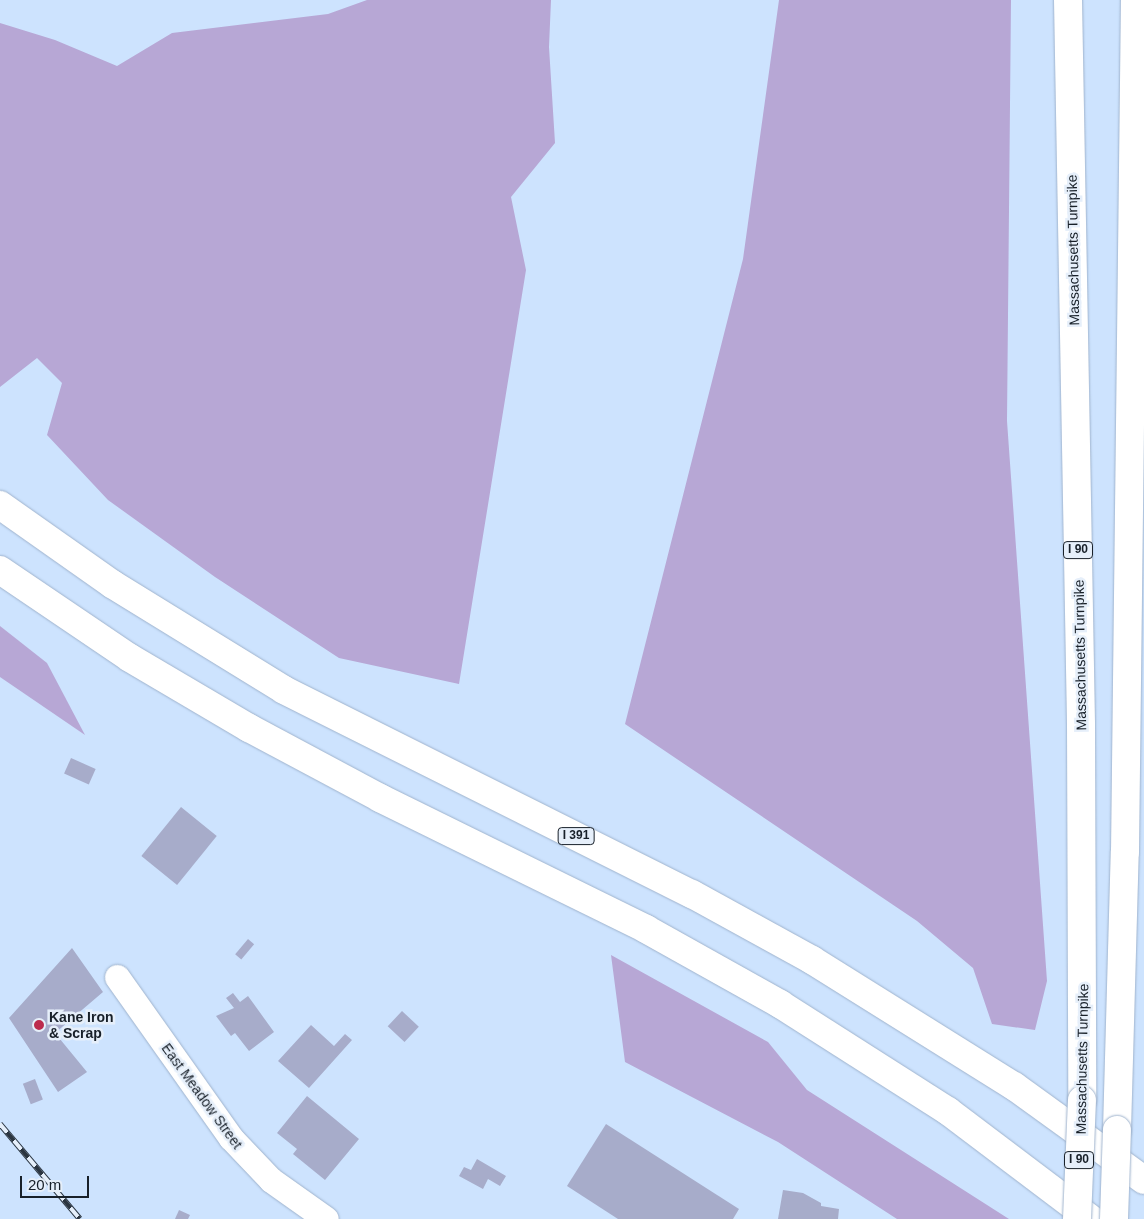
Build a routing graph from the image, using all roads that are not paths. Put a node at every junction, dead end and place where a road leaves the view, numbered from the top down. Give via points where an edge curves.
1 (1068, 0) edge
2 (1135, 0) edge
3 (0, 505) edge
4 (0, 570) edge
5 (117, 977) dead end
6 (1144, 1180) edge
7 (326, 1219) edge
8 (1077, 1219) edge
9 (1091, 1219) edge
10 (1114, 1219) edge

1 - 8 highway, Massachusetts Turnpike / I 90, bridge via 1081,764 1082,1100
2 - 10 highway, I 90, bridge via 1125,852
3 - 6 highway, I 391 via 112,584 284,690 692,894 812,960 1014,1086
4 - 9 highway via 130,658 249,728 421,819 646,929 780,1004 955,1116
5 - 7 street, East Meadow Street via 231,1138 271,1180

